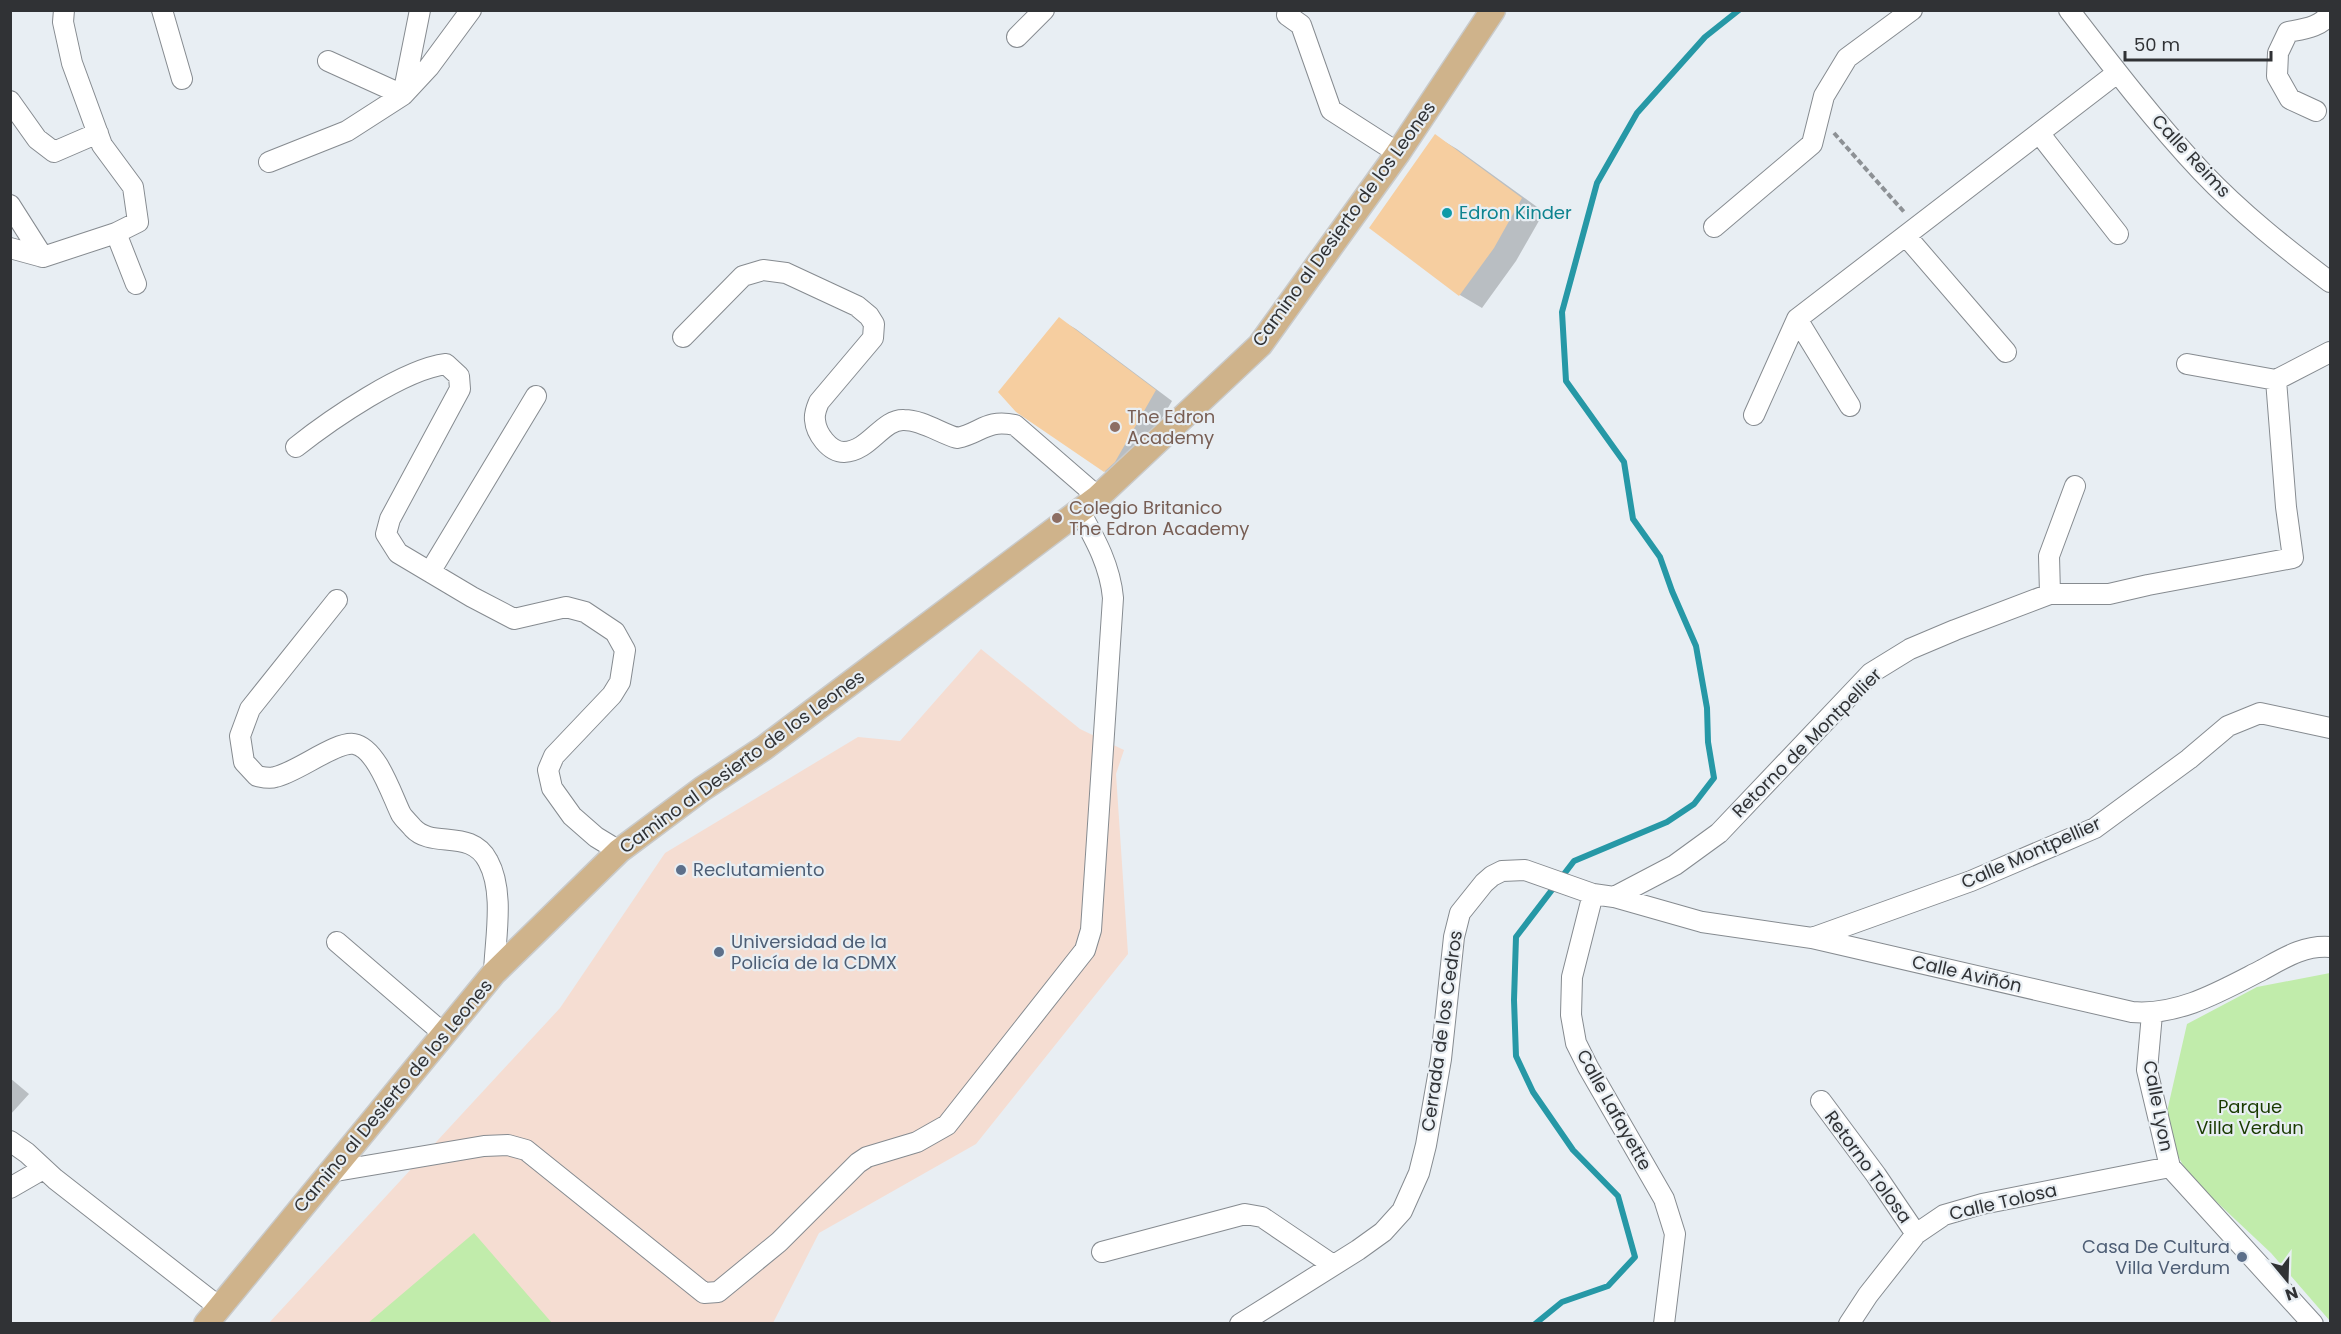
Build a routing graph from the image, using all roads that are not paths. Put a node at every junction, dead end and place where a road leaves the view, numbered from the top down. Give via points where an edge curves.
1 (64, 10) edge
2 (162, 10) edge
3 (420, 10) edge
4 (471, 10) edge
5 (1044, 10) edge
6 (1493, 10) edge
7 (1912, 10) edge
8 (2069, 10) edge
9 (2331, 13) edge
10 (1287, 15) dead end
11 (1017, 37) dead end
12 (328, 61) dead end
13 (2117, 73) junction
14 (182, 79) dead end
15 (403, 95) junction
16 (10, 101) edge
17 (2316, 111) dead end
18 (98, 133) junction
19 (2039, 133) junction
20 (1398, 153) junction
21 (269, 162) dead end
22 (10, 205) edge
23 (1714, 227) dead end
24 (1912, 231) junction
25 (116, 233) junction
26 (2118, 234) dead end
27 (10, 248) edge
28 (43, 257) junction
29 (2331, 282) edge
30 (136, 284) dead end
31 (1797, 319) junction
32 (683, 337) dead end
33 (2006, 352) dead end
34 (2331, 352) edge
35 (2187, 364) dead end
36 (2276, 380) junction
37 (536, 396) dead end
38 (1850, 406) dead end
39 (1754, 415) dead end
40 (296, 447) dead end
41 (2075, 486) dead end
42 (1089, 503) junction
43 (430, 572) junction
44 (2050, 594) junction
45 (337, 600) dead end
46 (2331, 728) edge
47 (619, 851) junction
48 (1590, 892) junction
49 (1614, 897) junction
50 (1812, 938) junction
51 (337, 942) dead end
52 (2331, 946) edge
53 (494, 973) junction
54 (2152, 1014) junction
55 (444, 1034) junction
56 (1821, 1101) dead end
57 (10, 1141) edge
58 (2170, 1167) junction
59 (44, 1169) junction
60 (330, 1172) junction
61 (10, 1188) edge
62 (1916, 1234) junction
63 (1102, 1252) dead end
64 (1333, 1265) junction
65 (213, 1315) edge
66 (1240, 1323) edge
67 (1664, 1323) edge
68 (1849, 1323) edge
69 (2313, 1323) edge

1 - 18 street via 72,63
2 - 14 street
3 - 15 street
4 - 15 street
5 - 11 street
6 - 20 main road, Camino al Desierto de los Leones
7 - 23 street via 1847,58 1824,96 1812,144
8 - 13 street, Calle Reims
9 - 17 street via 2310,28 2288,32 2278,53 2277,76 2290,99
10 - 20 street via 1300,25 1331,110
12 - 15 street
13 - 19 street
13 - 29 street, Calle Reims via 2202,172 2254,222
15 - 21 street via 347,131
16 - 18 street via 37,140 54,152
18 - 25 street via 102,145 133,187 138,222
19 - 24 street
19 - 26 street
20 - 42 main road, Camino al Desierto de los Leones via 1260,345
22 - 28 street
24 - 31 street
24 - 33 street
25 - 28 street
25 - 30 street
27 - 28 street
31 - 38 street
31 - 39 street
32 - 42 street via 742,276 763,270 786,273 857,306 874,324 873,338 819,402 815,412 819,434 837,451 862,447 894,421 904,420 957,438 991,424 1009,423
34 - 36 street
35 - 36 street
36 - 44 street, Retorno de Montpellier via 2293,558 2109,594
37 - 43 street
40 - 43 street via 391,384 431,366 446,364 459,376 460,389 390,519 386,534 398,553
41 - 44 street via 2049,556
42 - 47 main road, Camino al Desierto de los Leones via 764,748
42 - 60 street via 1113,598 1091,930 1085,950 947,1125 917,1142 867,1156 779,1242 711,1294 704,1293 526,1150 508,1145 484,1146
43 - 47 street via 514,619 566,607 585,612 615,632 625,650 620,682 554,756 548,770 552,788 572,816
44 - 49 street, Retorno de Montpellier via 1928,641 1871,673 1719,833 1675,865
45 - 53 street via 250,709 240,736 244,762 256,776 273,778 341,745 355,744 367,753 384,775 402,816 417,832 472,845 488,859 497,883
46 - 50 street, Calle Montpellier via 2260,713 2228,726 2095,828 1971,881
47 - 53 main road, Camino al Desierto de los Leones
48 - 49 street, Calle Aviñón
48 - 64 street, Cerrada de los Cedros via 1525,870 1511,870 1492,876 1470,899 1460,914 1454,937 1441,1059 1419,1173 1402,1211 1383,1232
48 - 67 street, Calle Lafayette via 1572,977 1571,1015 1576,1043 1664,1199 1675,1234
49 - 50 street, Calle Aviñón via 1702,922
50 - 54 street, Calle Aviñón
51 - 55 street
52 - 54 street, Calle Aviñón via 2306,948 2192,1004
53 - 55 main road, Camino al Desierto de los Leones
54 - 58 street, Calle Lyon via 2147,1070
55 - 60 main road, Camino al Desierto de los Leones
56 - 62 street, Retorno Tolosa
57 - 59 street
58 - 62 street, Calle Tolosa via 1982,1204 1944,1215
58 - 69 street, Calle Lyon
59 - 61 street
59 - 65 street
60 - 65 main road, Camino al Desierto de los Leones
62 - 68 street, Calle Tolosa
63 - 64 street via 1245,1214 1262,1217
64 - 66 street, Cerrada de los Cedros

